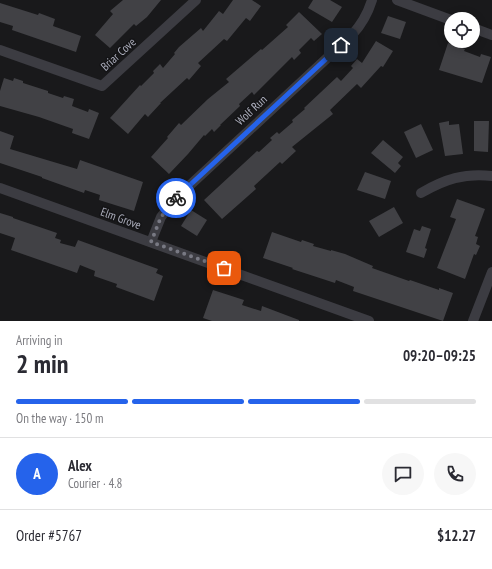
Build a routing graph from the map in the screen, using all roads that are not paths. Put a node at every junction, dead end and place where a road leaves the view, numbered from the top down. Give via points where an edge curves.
1 (196, 0) edge
2 (372, 0) edge
3 (397, 0) edge
4 (444, 17) edge
5 (480, 31) edge
6 (492, 35) edge
7 (0, 50) edge
8 (492, 176) edge
9 (0, 188) edge
10 (421, 193) dead end
11 (151, 242) junction
12 (492, 272) edge
13 (370, 321) edge
14 (473, 321) edge

1 - 7 street, Briar Cove via 102,86
2 - 11 street, Wolf Run via 367,14 352,35 174,200 161,217
3 - 4 street
5 - 6 street
8 - 10 street via 451,178
9 - 11 street, Elm Grove
11 - 13 street, Elm Grove
12 - 14 street

